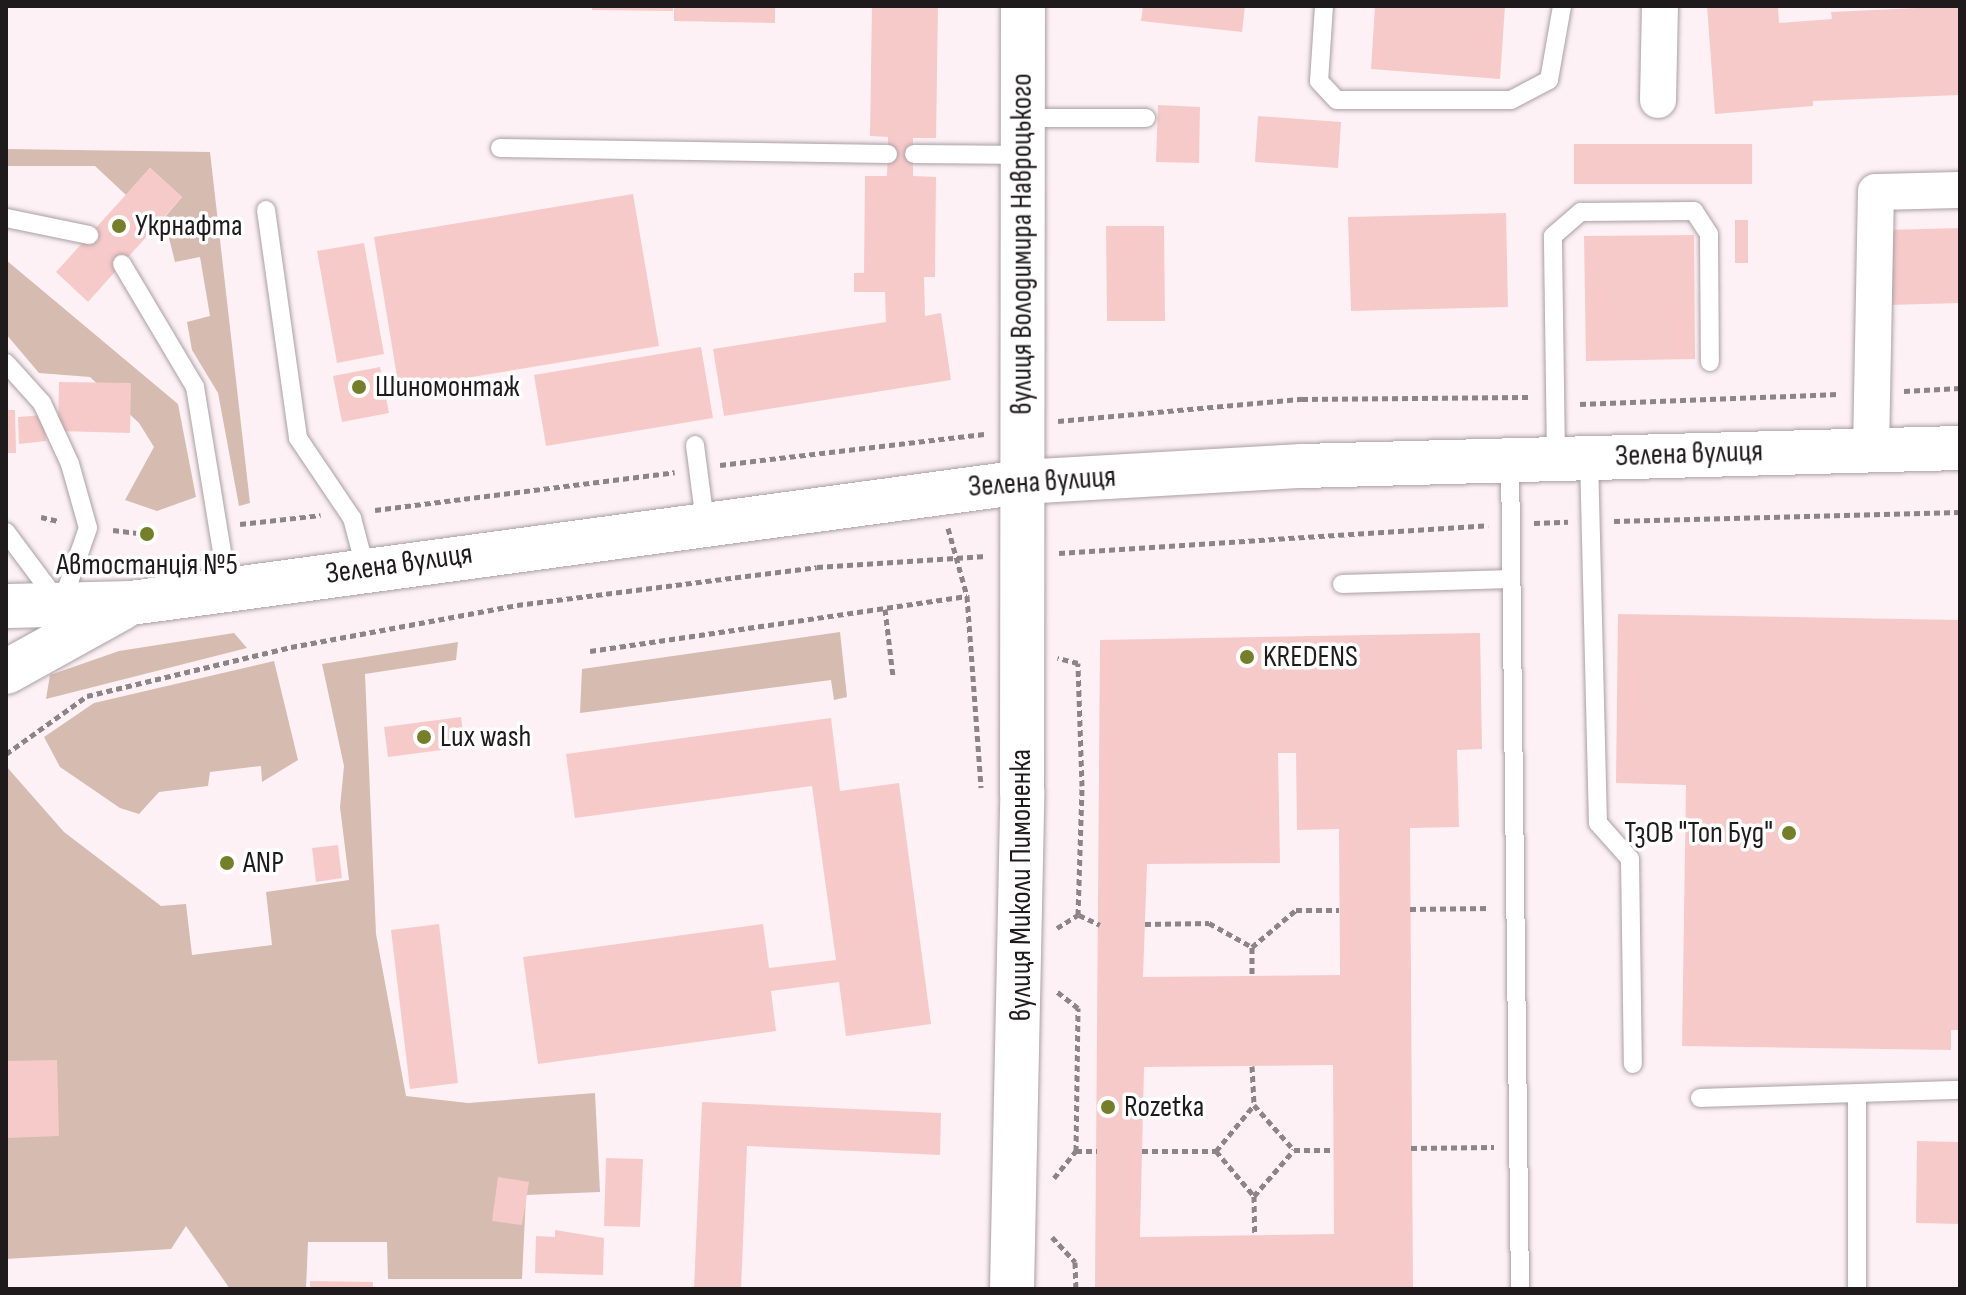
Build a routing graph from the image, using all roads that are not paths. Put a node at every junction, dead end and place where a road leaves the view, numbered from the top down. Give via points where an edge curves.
1 (1023, 6) edge
2 (1324, 6) edge
3 (1562, 6) edge
4 (1660, 6) edge
5 (1658, 100) dead end
6 (1146, 118) dead end
7 (1022, 137) junction
8 (500, 148) dead end
9 (888, 154) dead end
10 (914, 154) dead end
11 (1960, 190) edge
12 (266, 210) dead end
13 (6, 218) edge
14 (89, 235) dead end
15 (122, 264) dead end
16 (1710, 362) dead end
17 (6, 363) edge
18 (695, 445) dead end
19 (1960, 448) edge
20 (1871, 450) junction
21 (1573, 458) junction
22 (1510, 460) junction
23 (1022, 482) junction
24 (705, 522) junction
25 (6, 532) edge
26 (365, 567) junction
27 (1511, 579) junction
28 (1342, 584) dead end
29 (228, 588) junction
30 (131, 603) junction
31 (61, 605) junction
32 (6, 606) edge
33 (6, 672) edge
34 (1633, 1064) dead end
35 (1960, 1090) edge
36 (1857, 1094) junction
37 (1700, 1098) dead end
38 (1012, 1289) edge
39 (1520, 1289) edge
40 (1857, 1289) edge

1 - 7 main road, вулиця Володимира Навроцького
2 - 3 lane via 1319,81 1337,100 1511,100 1549,80
4 - 5 street
6 - 7 lane
7 - 10 lane
7 - 23 main road, вулиця Володимира Навроцького
8 - 9 lane
11 - 20 street via 1876,192
12 - 26 lane via 298,438 348,513
13 - 14 lane
15 - 29 lane via 195,387 222,525
16 - 21 lane via 1709,234 1694,211 1581,212 1553,236 1555,397
17 - 31 lane via 42,403 70,464 88,528
18 - 24 lane
19 - 20 main road, Зелена вулиця
20 - 21 main road, Зелена вулиця
21 - 22 main road, Зелена вулиця
21 - 34 lane via 1598,823 1630,859
22 - 23 main road, Зелена вулиця
22 - 27 lane
23 - 24 main road, Зелена вулиця
23 - 38 main road, вулиця Миколи Пимоненка
24 - 26 main road, Зелена вулиця
25 - 31 lane
26 - 29 main road, Зелена вулиця
27 - 28 lane
27 - 39 lane
29 - 30 main road, Зелена вулиця
30 - 31 main road, Зелена вулиця
30 - 33 main road, Зелена вулиця
31 - 32 main road, Зелена вулиця
35 - 36 lane
36 - 37 lane
36 - 40 lane

